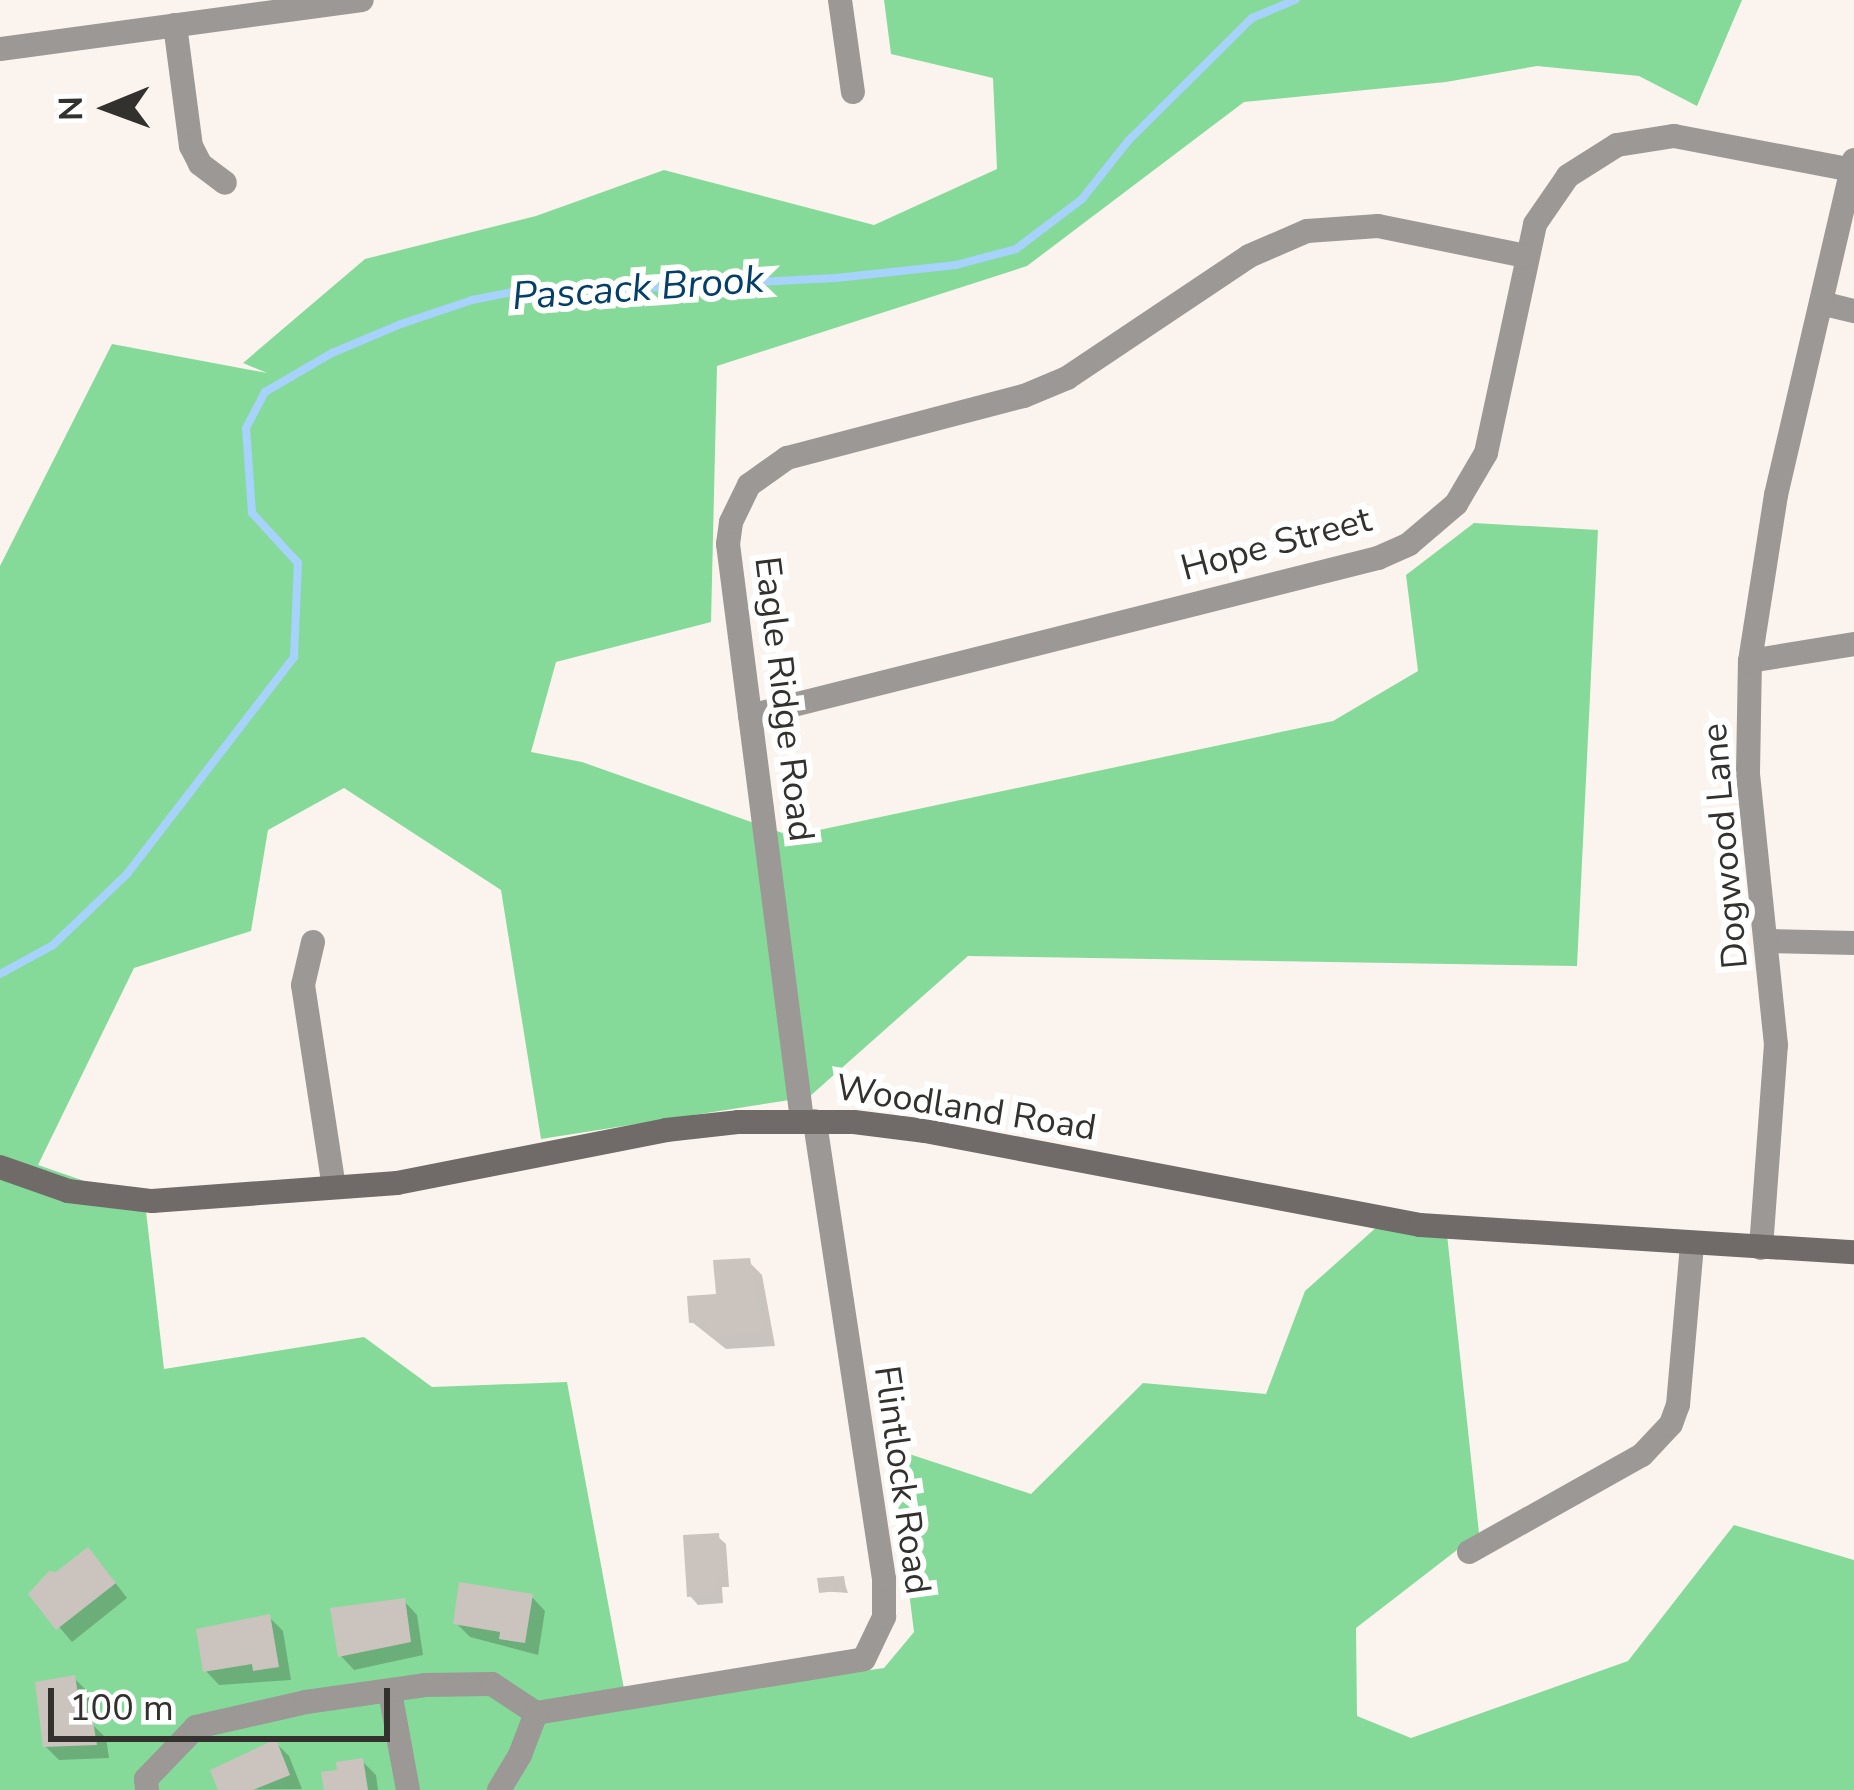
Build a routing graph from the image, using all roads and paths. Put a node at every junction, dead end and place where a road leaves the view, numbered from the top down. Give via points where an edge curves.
1 (362, 0) edge
2 (840, 0) edge
3 (175, 26) junction
4 (0, 50) edge
5 (853, 92) dead end
6 (1853, 165) edge
7 (225, 183) dead end
8 (1526, 256) junction
9 (1821, 303) junction
10 (1854, 311) edge
11 (1854, 644) edge
12 (1750, 661) junction
13 (750, 716) junction
14 (1768, 941) junction
15 (314, 942) dead end
16 (1854, 943) edge
17 (808, 1120) junction
18 (0, 1167) edge
19 (334, 1187) junction
20 (1693, 1244) junction
21 (1761, 1248) junction
22 (1854, 1252) edge
23 (1469, 1552) dead end
24 (390, 1692) junction
25 (536, 1713) junction
26 (147, 1790) edge
27 (408, 1790) edge
28 (499, 1790) edge

1 - 3 street
2 - 5 street
3 - 4 street
3 - 7 street via 191,146
6 - 8 street, Hope Street via 1695,138 1617,145 1568,176 1535,224
6 - 9 street, Dogwood Lane
8 - 13 street, Hope Street via 1486,453 1456,504 1409,544
8 - 13 street, Eagle Ridge Road via 1378,226 1307,231 1249,256 1067,378 767,469 738,502 728,544
9 - 10 street
9 - 12 street, Dogwood Lane via 1765,550
11 - 12 street
12 - 14 street, Dogwood Lane via 1748,773
13 - 17 street, Eagle Ridge Road
14 - 16 street
14 - 21 street, Dogwood Lane via 1776,1046
15 - 19 street via 303,986
17 - 19 street, Woodland Road via 666,1130 398,1183
17 - 20 street, Woodland Road via 925,1130 1420,1226
17 - 25 street, Flintlock Road via 884,1579 876,1640 864,1659
18 - 19 street, Woodland Road via 110,1199
20 - 21 street, Woodland Road
20 - 23 street via 1671,1424 1642,1455
21 - 22 street, Woodland Road
24 - 25 street via 492,1684
24 - 26 street via 196,1727 146,1779
24 - 27 street
25 - 28 street

